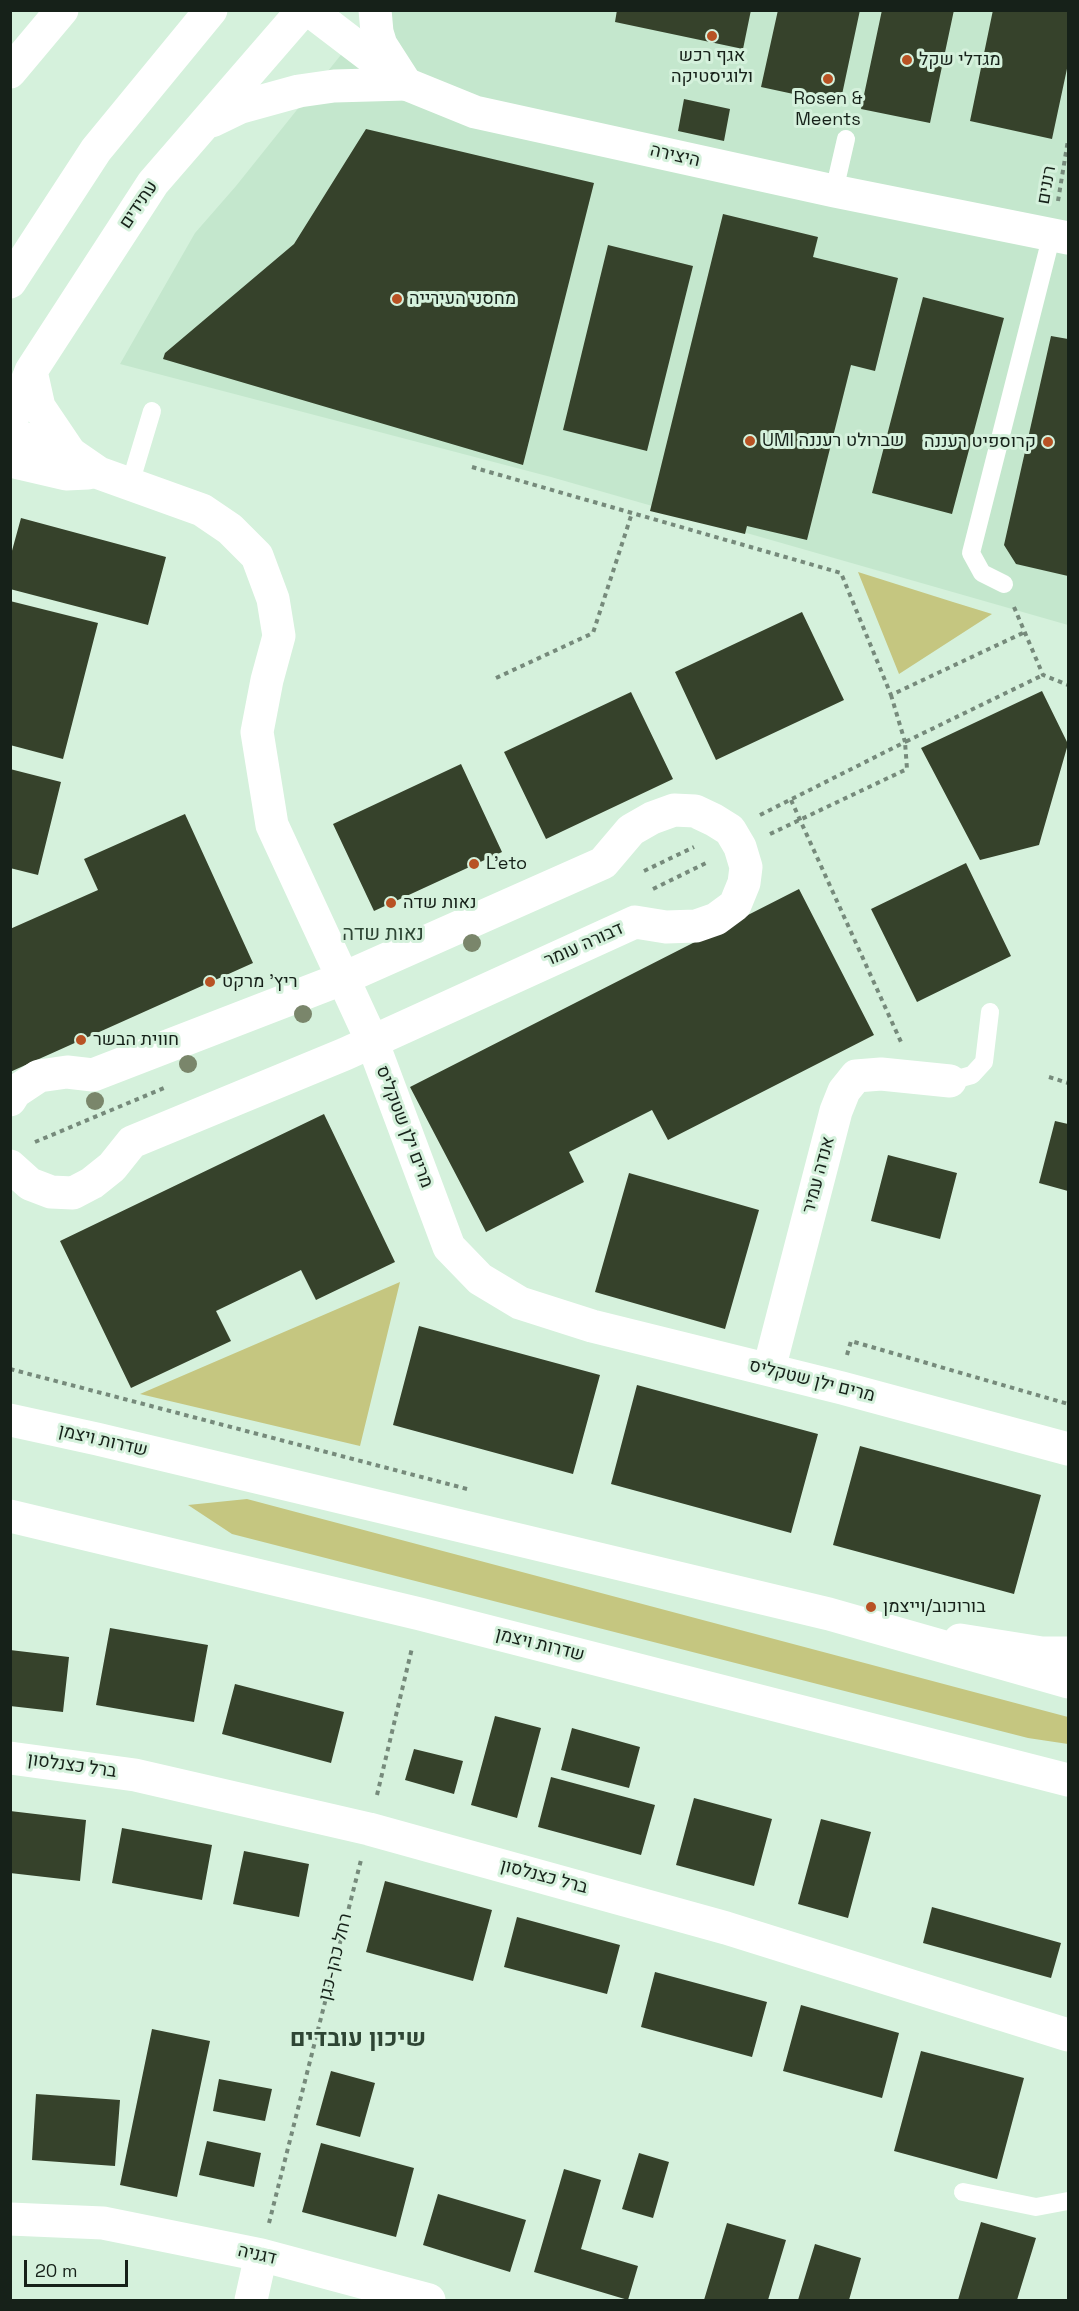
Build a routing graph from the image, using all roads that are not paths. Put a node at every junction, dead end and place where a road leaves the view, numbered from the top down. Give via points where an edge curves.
1 (62, 10) edge
2 (211, 10) edge
3 (303, 10) edge
4 (309, 10) edge
5 (375, 10) edge
6 (10, 72) edge
7 (406, 84) junction
8 (202, 126) junction
9 (846, 139) dead end
10 (834, 191) junction
11 (1060, 236) edge
12 (10, 282) edge
13 (31, 371) junction
14 (152, 411) dead end
15 (10, 424) edge
16 (10, 434) edge
17 (70, 453) junction
18 (10, 461) edge
19 (99, 473) junction
20 (130, 484) junction
21 (1004, 584) road end
22 (344, 978) junction
23 (990, 1012) dead end
24 (372, 1041) junction
25 (950, 1081) joint
26 (10, 1101) edge
27 (10, 1166) edge
28 (769, 1370) junction
29 (10, 1420) edge
30 (1068, 1449) edge
31 (10, 1516) edge
32 (887, 1629) junction
33 (1068, 1653) edge
34 (1068, 1682) edge
35 (10, 1758) edge
36 (1068, 1780) edge
37 (1068, 2035) edge
38 (963, 2192) dead end
39 (1068, 2201) edge
40 (10, 2218) edge
41 (261, 2255) junction
42 (251, 2301) edge
43 (429, 2301) edge

1 - 6 street
2 - 12 street via 96,150
3 - 8 street, עתידים
4 - 7 street, היצירה
5 - 7 street via 381,45
7 - 8 street via 299,91 241,107
7 - 10 street, היצירה via 475,112
8 - 13 street, עתידים via 153,183
9 - 10 lane
10 - 11 street, היצירה
11 - 21 lane via 971,553 982,573
13 - 15 street, עתידים
13 - 17 street via 39,407
14 - 20 lane
16 - 17 street, מרים ילן שטקליס
17 - 19 street, מרים ילן שטקליס
18 - 19 street, מרים ילן שטקליס via 66,474
19 - 20 street, מרים ילן שטקליס
20 - 22 street, מרים ילן שטקליס via 202,510 230,529 257,556 273,599 279,636 257,732 272,825
22 - 24 street, מרים ילן שטקליס
22 - 24 street, דבורה עומר via 603,863 631,830 674,810 695,811 714,820 730,830 740,847 746,867 744,883 735,905 716,919 696,926 635,922
22 - 26 street, דבורה עומר via 93,1075 67,1072 39,1076 15,1092
23 - 25 lane via 984,1062 972,1075
24 - 27 street, דבורה עומר via 132,1142 112,1167 73,1193 51,1192 30,1184
24 - 28 street, מרים ילן שטקליס via 449,1246 480,1279 520,1303 592,1326
25 - 28 street, אנדה עמיר via 881,1074 856,1076 844,1091
28 - 30 street, מרים ילן שטקליס
29 - 32 street, שדרות ויצמן
31 - 36 street, שדרות ויצמן via 420,1614
32 - 33 street via 1042,1653
32 - 34 street, שדרות ויצמן
35 - 37 street, ברל כצנלסון via 135,1775 369,1829 726,1928
38 - 39 lane via 1036,2207
40 - 41 street, דגניה via 103,2223
41 - 42 street
41 - 43 street, דגניה

